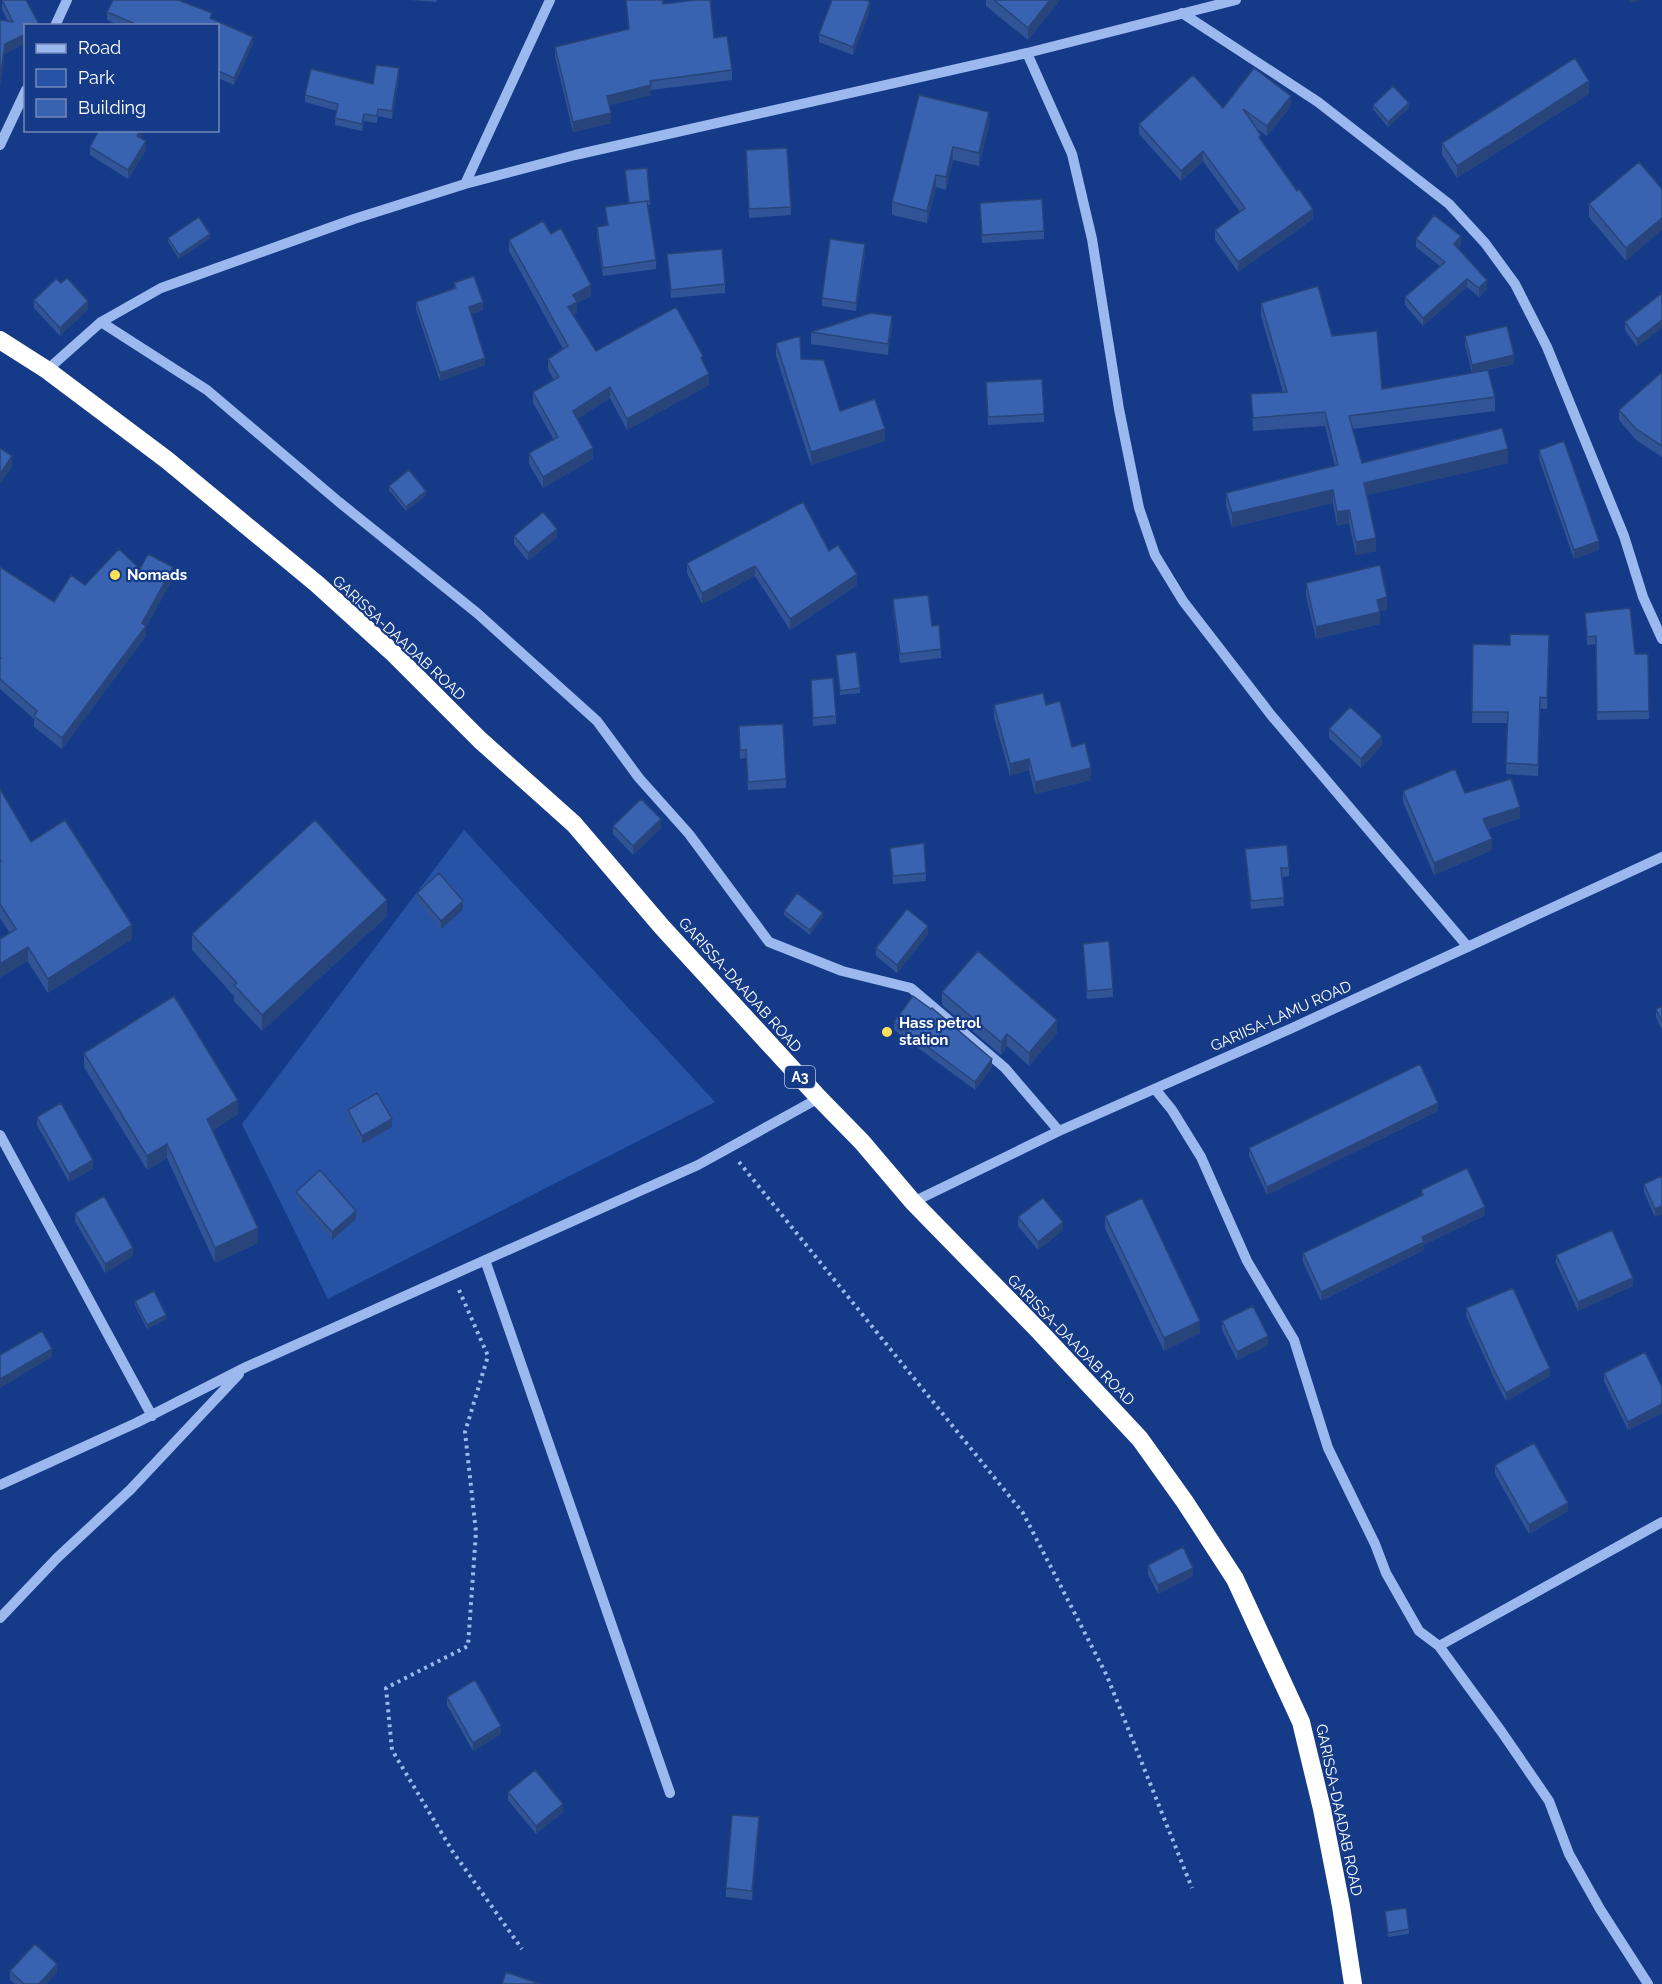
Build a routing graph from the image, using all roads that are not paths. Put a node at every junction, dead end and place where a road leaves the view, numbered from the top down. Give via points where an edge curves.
1 (67, 0) edge
2 (550, 0) edge
3 (1236, 0) edge
4 (1182, 13) junction
5 (57, 24) edge
6 (1027, 53) junction
7 (24, 94) edge
8 (0, 145) edge
9 (465, 184) junction
10 (100, 322) junction
11 (0, 340) edge
12 (47, 370) junction
13 (1662, 639) edge
14 (1662, 858) edge
15 (1468, 947) junction
16 (1155, 1089) junction
17 (819, 1098) junction
18 (1059, 1131) junction
19 (0, 1135) edge
20 (913, 1202) junction
21 (485, 1260) junction
22 (246, 1367) junction
23 (152, 1416) junction
24 (0, 1485) edge
25 (1662, 1522) edge
26 (0, 1618) edge
27 (1439, 1646) junction
28 (670, 1793) dead end
29 (1353, 1984) edge
30 (1648, 1984) edge

1 - 5 street
2 - 9 street
3 - 4 street
4 - 6 street
4 - 13 street via 1327,110 1449,204 1485,243 1515,284 1547,347
6 - 9 street via 575,155
6 - 15 street via 1072,154 1092,239 1139,508 1155,555 1183,601 1271,715
7 - 8 street
9 - 10 street via 161,288
10 - 12 street
10 - 18 street via 207,390 477,613 597,721 639,778 689,834 769,942 842,971 910,988 1005,1068
11 - 12 highway, GARISSA-DAADAB ROAD / A3
12 - 17 highway, GARISSA-DAADAB ROAD / A3 via 176,468 317,584 392,652 480,740 574,824 662,927
14 - 15 street, GARIISA-LAMU ROAD
15 - 16 street, GARIISA-LAMU ROAD
16 - 18 street, GARIISA-LAMU ROAD
16 - 27 street via 1201,1157 1247,1261 1294,1340 1328,1448 1386,1573 1419,1631
17 - 20 highway, GARISSA-DAADAB ROAD / A3
17 - 21 street via 699,1165
18 - 20 street, GARIISA-LAMU ROAD
19 - 23 street
20 - 29 highway, GARISSA-DAADAB ROAD / A3 via 1140,1439 1235,1579 1301,1722 1322,1809
21 - 22 street
21 - 28 street
22 - 23 street
22 - 26 street via 130,1490
23 - 24 street
25 - 27 street
27 - 30 street via 1549,1801 1569,1854

